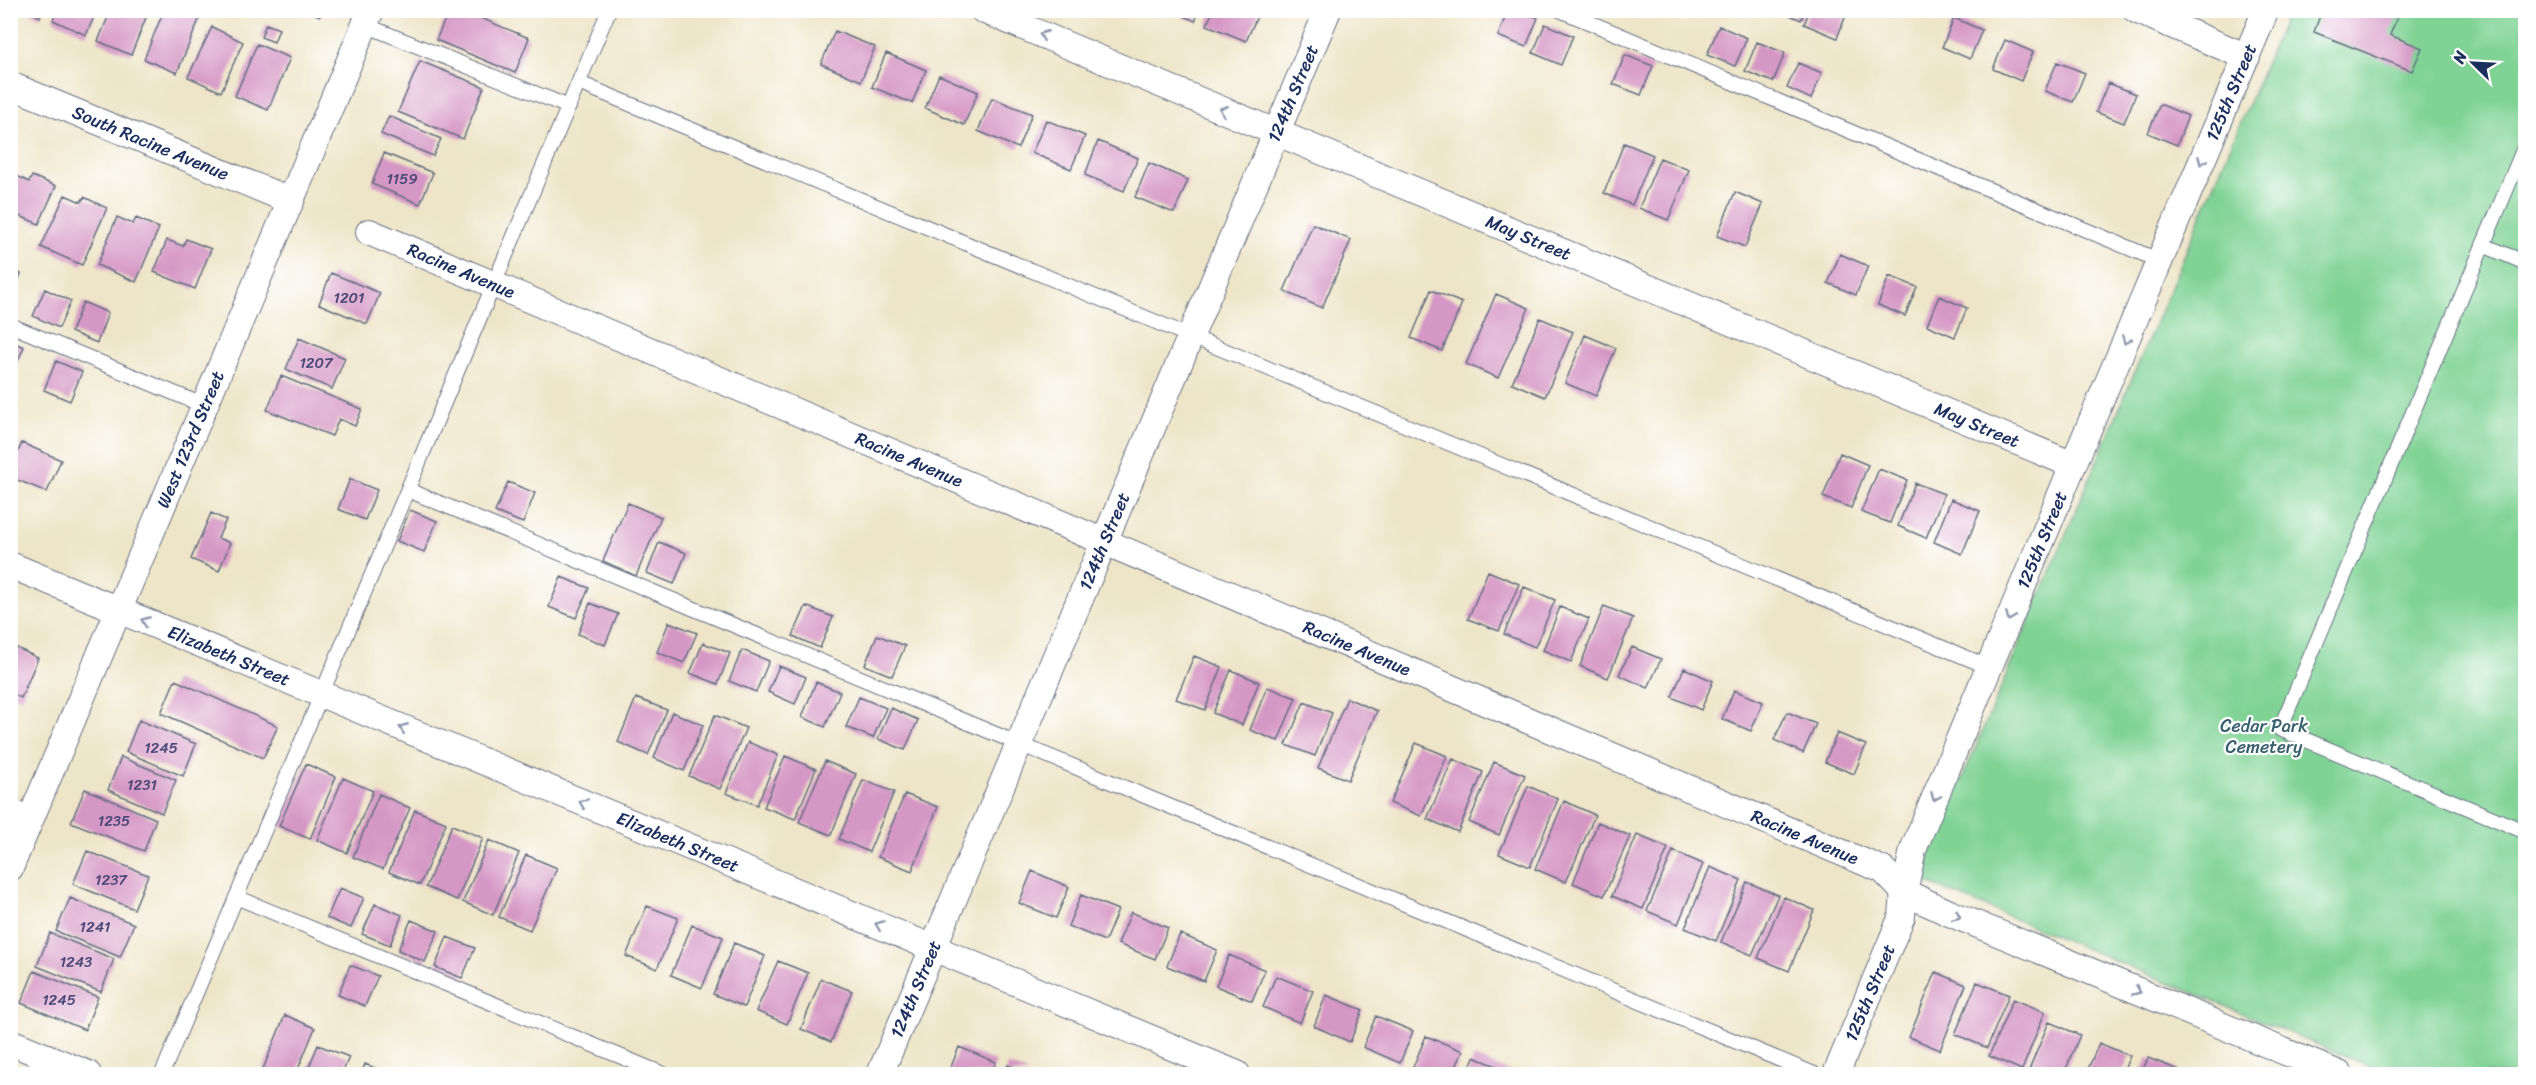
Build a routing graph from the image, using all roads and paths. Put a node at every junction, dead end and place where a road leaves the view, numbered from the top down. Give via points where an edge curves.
1 (609, 10) edge
2 (983, 10) edge
3 (1328, 10) edge
4 (1560, 10) edge
5 (2136, 10) edge
6 (2266, 10) edge
7 (368, 18) edge
8 (2247, 57) junction
9 (579, 82) junction
10 (10, 85) edge
11 (569, 107) junction
12 (1277, 132) junction
13 (2526, 143) edge
14 (291, 201) junction
15 (369, 232) dead end
16 (2483, 245) junction
17 (2160, 261) junction
18 (2526, 263) edge
19 (494, 285) junction
20 (10, 325) edge
21 (1191, 336) junction
22 (205, 406) junction
23 (2073, 465) junction
24 (408, 490) junction
25 (1105, 542) junction
26 (10, 565) edge
27 (119, 610) junction
28 (1989, 667) junction
29 (322, 694) junction
30 (1019, 744) junction
31 (22, 810) edge
32 (2526, 832) edge
33 (10, 868) edge
34 (1904, 892) junction
35 (236, 897) junction
36 (934, 948) junction
37 (10, 1042) edge
38 (88, 1074) edge
39 (162, 1074) edge
40 (663, 1074) edge
41 (880, 1074) edge
42 (1237, 1074) edge
43 (1814, 1074) edge
44 (1836, 1074) edge
45 (2339, 1074) edge

1 - 9 lane
12 -> 2 street, May Street
3 - 12 street, 124th Street
4 - 17 lane
5 - 8 street
6 - 8 street, 125th Street
7 - 11 lane
7 - 14 street, West 123rd Street
8 -> 17 street, 125th Street
9 - 11 lane
9 - 21 lane
10 - 14 street, South Racine Avenue
11 - 19 lane
12 - 21 street, 124th Street
12 - 23 street, May Street
13 - 16 lane
14 - 22 street, West 123rd Street
15 - 19 street, Racine Avenue
16 - 18 lane
16 - 32 lane via 2280,729
17 -> 23 street, 125th Street
19 - 24 lane
19 - 25 street, Racine Avenue
20 - 22 lane
21 - 25 street, 124th Street
21 - 28 lane
22 - 27 street, West 123rd Street
23 -> 28 street, 125th Street
24 - 29 lane
24 - 30 lane
25 - 30 street, 124th Street
25 - 34 street, Racine Avenue via 1886,871
26 - 27 street, Elizabeth Street
29 -> 27 street, Elizabeth Street
27 - 31 street, West 123rd Street
28 -> 34 street, 125th Street via 1913,850
29 - 35 lane
36 -> 29 street, Elizabeth Street
30 - 36 street, 124th Street
30 - 43 lane
31 - 33 street, West 123rd Street
34 - 44 street, 125th Street via 1902,916
34 -> 45 street, Racine Avenue
35 - 39 lane
35 - 40 lane
36 - 41 street, 124th Street
36 - 42 street, Elizabeth Street
37 - 38 street

